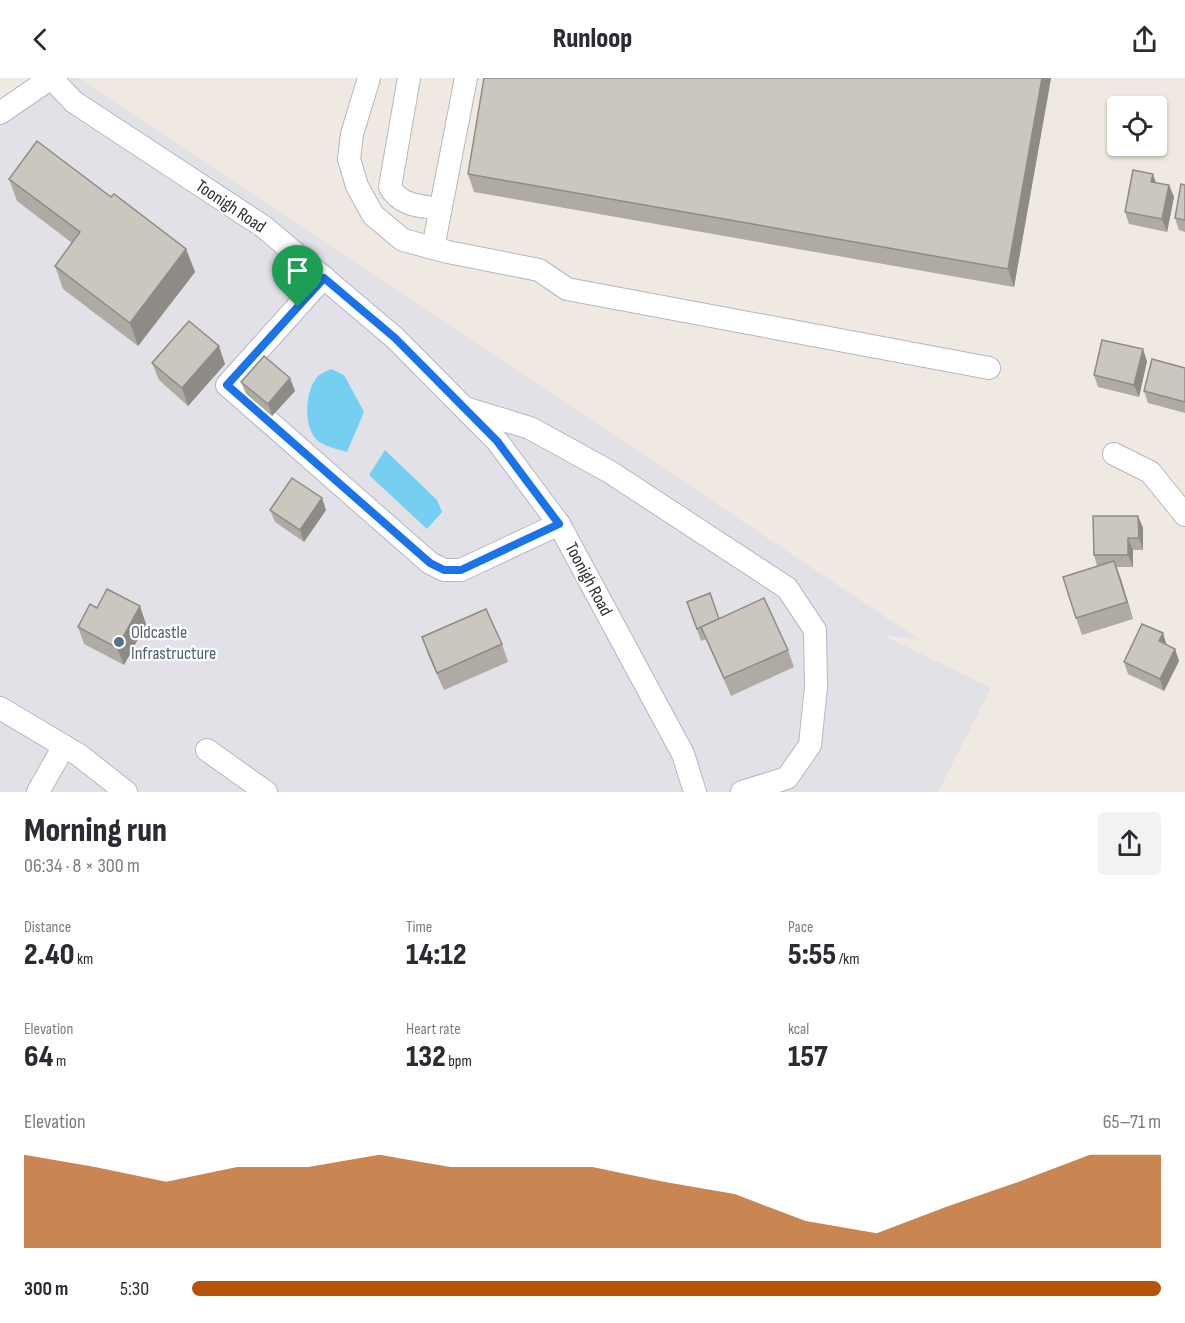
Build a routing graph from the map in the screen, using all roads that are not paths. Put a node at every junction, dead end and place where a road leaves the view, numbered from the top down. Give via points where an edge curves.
1 (51, 78) edge
2 (369, 78) edge
3 (409, 78) edge
4 (466, 78) edge
5 (0, 113) edge
6 (440, 209) junction
7 (433, 248) junction
8 (324, 278) junction
9 (989, 368) dead end
10 (464, 408) junction
11 (1113, 454) dead end
12 (1185, 515) edge
13 (559, 524) junction
14 (0, 708) edge
15 (64, 746) junction
16 (207, 750) dead end
17 (38, 792) edge
18 (126, 792) edge
19 (266, 792) edge
20 (695, 792) edge
21 (742, 792) edge

1 - 5 street
1 - 8 street, Toonigh Road via 74,102 264,227
2 - 7 street via 352,134 349,159 357,186 373,215 403,240
3 - 6 street via 390,187 405,202
4 - 6 street
6 - 7 street
7 - 9 street via 539,270 567,289
8 - 10 street, Toonigh Road via 395,338
8 - 13 street via 227,385 430,563 444,570 461,570
10 - 13 street, Toonigh Road via 497,441
10 - 21 street via 530,428 610,472 787,588 815,630 816,687 810,745 787,778
11 - 12 street via 1150,472
13 - 20 street, Toonigh Road via 683,754
14 - 15 street
15 - 17 street
15 - 18 street
16 - 19 street

